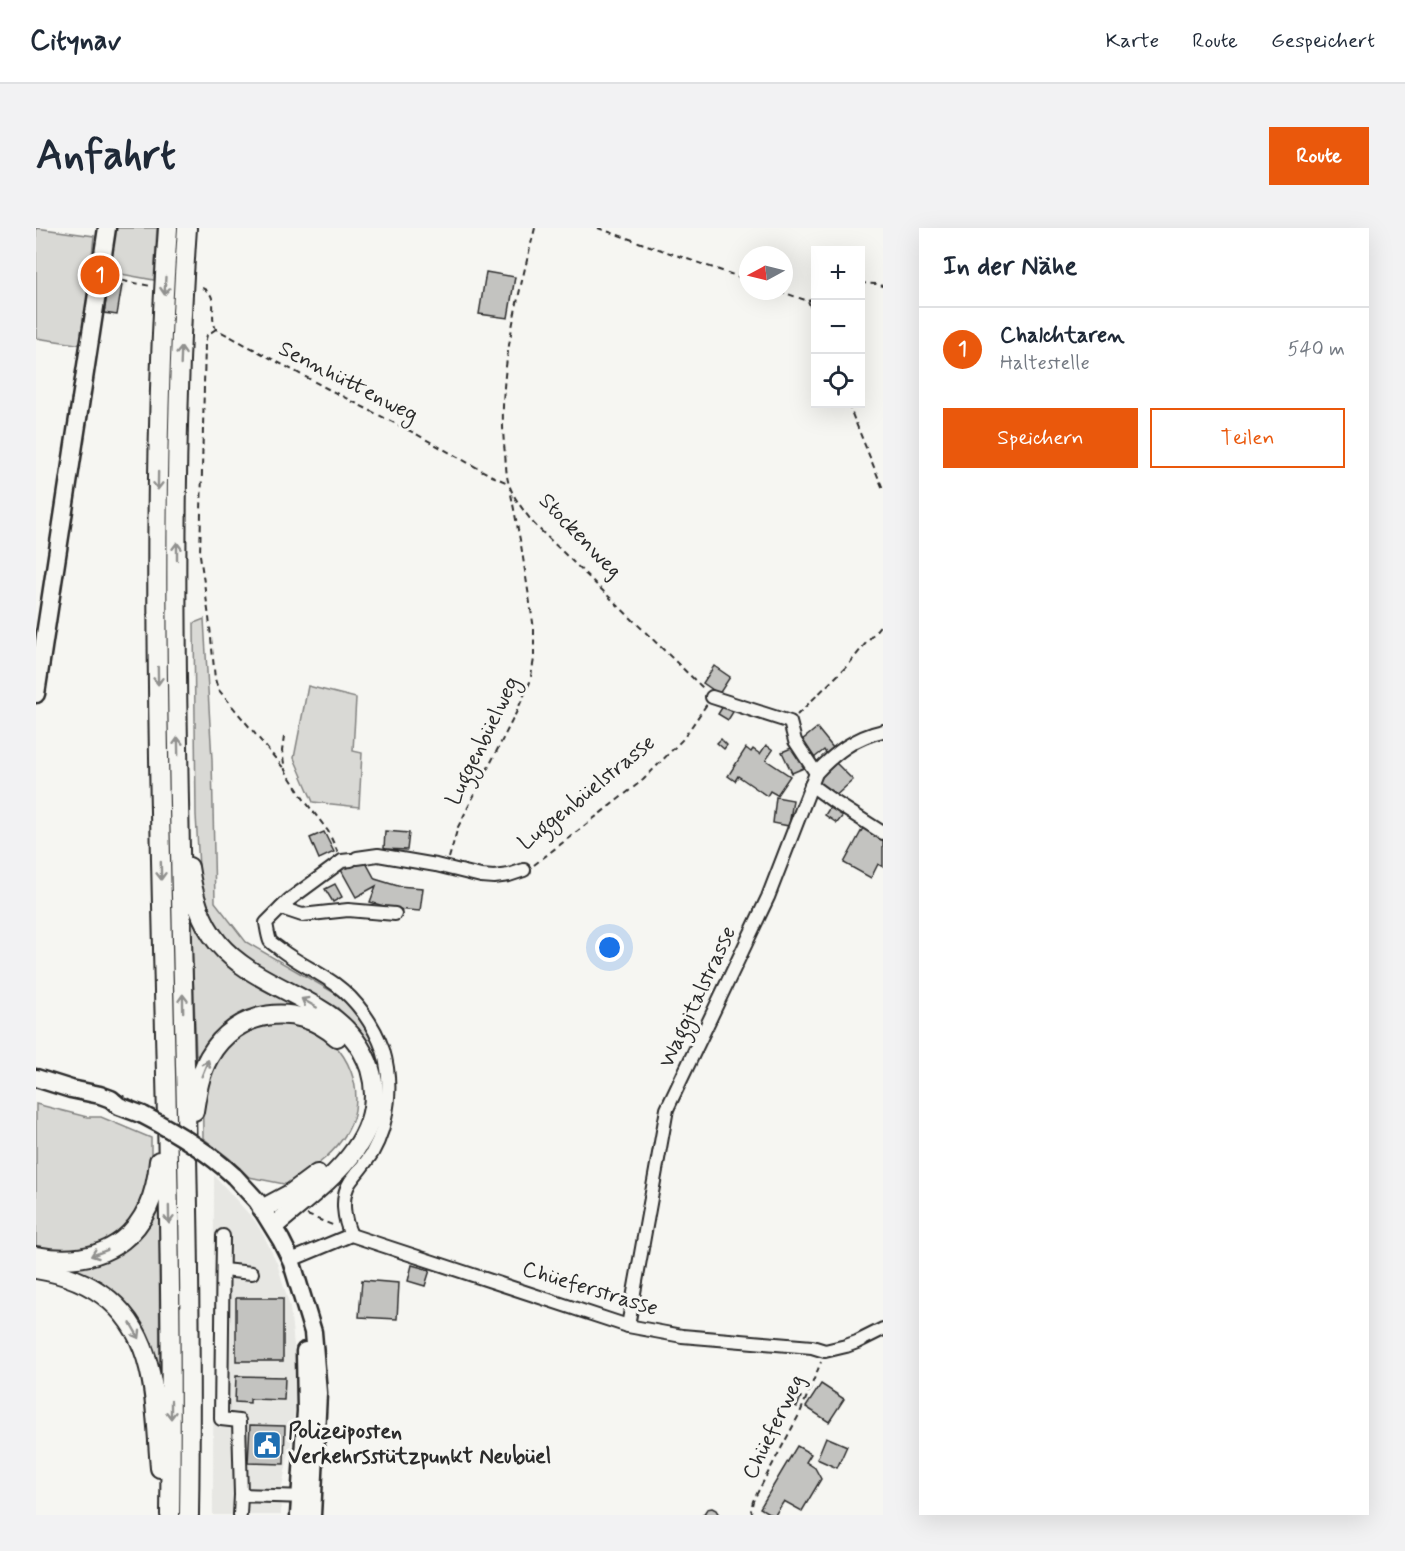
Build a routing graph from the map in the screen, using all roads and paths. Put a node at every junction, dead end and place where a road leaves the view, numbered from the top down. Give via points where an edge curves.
1 (107, 228) edge
2 (168, 228) edge
3 (188, 228) edge
4 (535, 228) edge
5 (598, 228) edge
6 (99, 277) junction
7 (739, 277) edge
8 (865, 283) edge
9 (151, 286) dead end
10 (883, 286) edge
11 (202, 288) dead end
12 (793, 296) edge
13 (811, 300) edge
14 (807, 301) junction
15 (811, 309) edge
16 (216, 329) junction
17 (850, 408) edge
18 (508, 483) junction
19 (883, 489) edge
20 (883, 622) edge
21 (36, 694) edge
22 (712, 697) junction
23 (790, 722) junction
24 (883, 731) edge
25 (284, 737) dead end
26 (285, 770) junction
27 (816, 773) junction
28 (811, 785) junction
29 (179, 804) junction
30 (883, 833) edge
31 (350, 860) junction
32 (443, 866) junction
33 (524, 870) joint
34 (281, 908) junction
35 (395, 914) dead end
36 (164, 1010) junction
37 (36, 1078) edge
38 (36, 1089) edge
39 (119, 1106) junction
40 (187, 1166) junction
41 (262, 1209) junction
42 (305, 1214) dead end
43 (274, 1226) junction
44 (351, 1235) junction
45 (223, 1236) dead end
46 (36, 1256) edge
47 (291, 1260) junction
48 (36, 1269) edge
49 (223, 1270) junction
50 (252, 1273) dead end
51 (628, 1326) junction
52 (883, 1329) edge
53 (825, 1352) junction
54 (241, 1495) junction
55 (307, 1497) junction
56 (164, 1515) edge
57 (170, 1515) edge
58 (189, 1515) edge
59 (240, 1515) edge
60 (299, 1515) edge
61 (312, 1515) edge
62 (753, 1515) edge

1 - 6 main road
2 -> 36 highway via 157,541
29 -> 3 highway via 177,474
4 - 18 path, Stockenweg via 509,349 503,435
5 - 7 path
6 - 9 path
6 - 21 main road
8 - 10 path
11 - 16 path via 213,298
12 - 14 path
13 - 14 path
14 - 15 path
16 - 18 path, Sennhüttenweg
16 - 26 path via 207,335 205,343 200,555 215,679 218,689
17 - 19 path
18 - 22 path, Stockenweg via 534,524
18 - 32 path, Luggenbüelweg via 532,618 534,659 530,682 463,815 451,856
20 - 23 path via 849,664
22 - 23 street
22 - 33 path, Luggenbüelstrasse via 683,739 643,780
23 - 27 street via 795,741
24 - 27 street, Waggitalstrasse via 844,747
25 - 26 path
26 - 31 path
27 - 28 street, Waggitalstrasse
28 - 30 street
28 - 51 street, Waggitalstrasse via 768,897 667,1109
40 -> 29 highway
43 -> 29 highway via 350,1158 370,1122 372,1079 360,1047 344,1028 317,1007 239,963 214,937 202,918 193,889
31 - 32 street, Luggenbüelstrasse via 378,855
31 - 34 street
32 - 33 street, Luggenbüelstrasse via 495,877
34 - 35 street via 302,915 348,910
34 - 44 street via 266,923 271,942 350,998 370,1022 383,1050 389,1083 387,1110 373,1152 346,1189 345,1209
36 -> 46 highway via 157,1046 158,1172 146,1212 125,1238 101,1253 68,1260
36 -> 57 highway
37 - 39 main road via 100,1095
38 - 39 main road
39 - 41 main road, bridge via 184,1137 219,1162
40 -> 41 highway via 199,1085 221,1040 245,1023 272,1015 288,1014 324,1026 344,1044 357,1067 363,1093 359,1120 347,1144 330,1164 304,1185
40 - 58 highway
41 - 43 main road
42 - 44 path
43 - 47 main road
44 - 47 street
44 - 51 street, Chüeferstrasse
45 - 49 street
47 - 55 main road via 305,1311
48 -> 56 highway via 62,1274 90,1286 116,1306 136,1333 153,1390
49 - 50 street
49 - 54 street via 221,1419 239,1421
51 - 53 street, Chüeferstrasse via 682,1336 812,1347
52 - 53 street, Chüeferstrasse
53 - 62 path, Chüeferweg via 800,1413 753,1501
54 - 55 street
54 - 59 street
55 - 60 main road
55 - 61 main road

